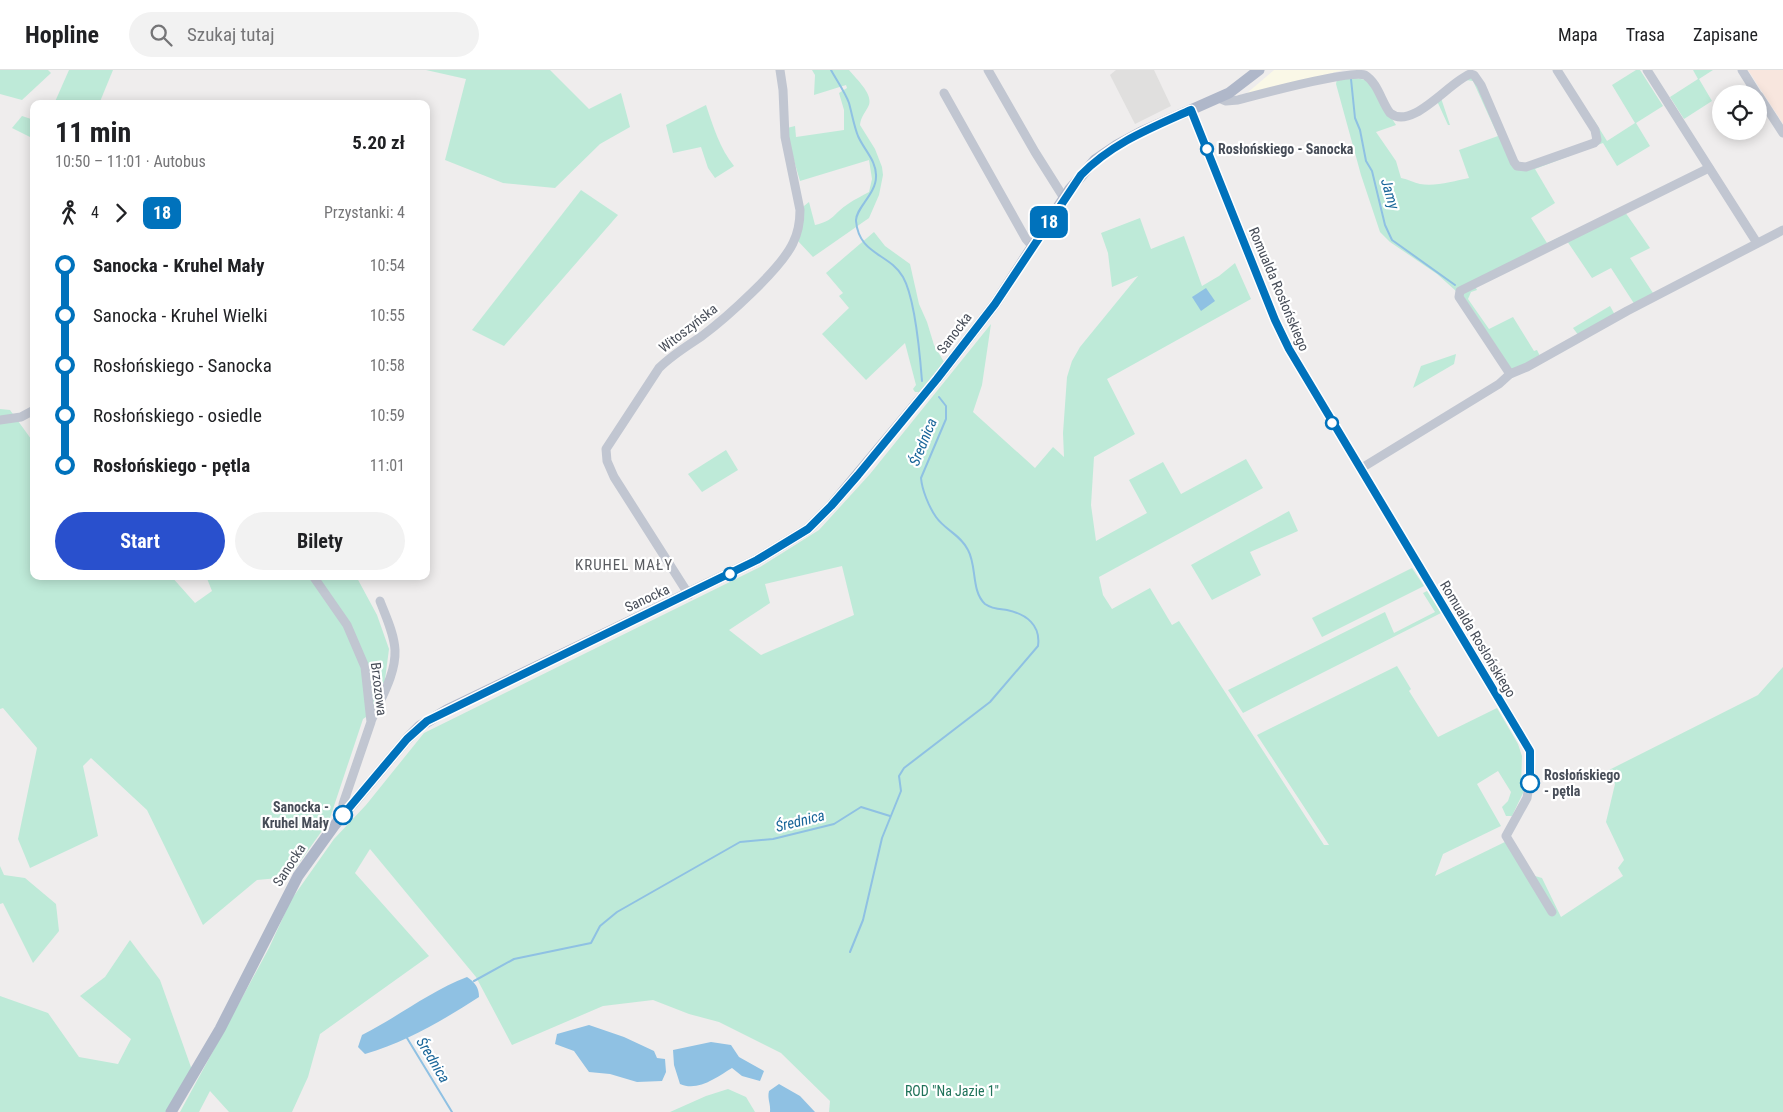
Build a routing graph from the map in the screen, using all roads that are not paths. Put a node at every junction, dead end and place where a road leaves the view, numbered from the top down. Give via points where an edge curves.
1 (780, 70) edge
2 (988, 70) edge
3 (1259, 70) edge
4 (1557, 70) edge
5 (1647, 70) edge
6 (1742, 70) edge
7 (1752, 85) edge
8 (944, 94) dead end
9 (1219, 98) junction
10 (1767, 109) edge
11 (1191, 110) junction
12 (1783, 134) edge
13 (1708, 168) junction
14 (1064, 198) junction
15 (1783, 230) edge
16 (1757, 243) junction
17 (1033, 247) junction
18 (1510, 374) junction
19 (30, 412) edge
20 (0, 420) edge
21 (1360, 469) junction
22 (316, 580) edge
23 (689, 595) junction
24 (380, 601) dead end
25 (371, 722) junction
26 (343, 815) junction
27 (1552, 912) dead end
28 (172, 1112) edge

1 - 23 street, Witoszyńska via 785,138 800,210 794,243 770,274 725,317 659,368 606,449 614,477
2 - 14 street
3 - 9 main road, Sanocka
4 - 9 street via 1596,130 1596,140 1521,168 1514,162 1481,84 1474,75 1466,76 1415,113 1399,118 1390,113 1376,87 1356,72 1238,100
5 - 13 street
6 - 7 street
8 - 17 street
9 - 11 main road, Sanocka
10 - 12 street
11 - 14 main road, Sanocka via 1132,137 1102,156 1081,175
11 - 21 street, Romualda Rosłońskiego via 1275,320 1303,375
13 - 16 street
13 - 18 street via 1460,292 1459,297
14 - 17 main road, Sanocka
15 - 16 street
16 - 18 street
17 - 23 main road, Sanocka via 995,304 937,379 817,521 770,554
18 - 21 street via 1499,384
19 - 20 street via 21,418
21 - 27 street, Romualda Rosłońskiego via 1530,751 1527,798 1506,836
22 - 25 street, Brzozowa via 347,625 365,667
23 - 26 main road, Sanocka via 427,721 407,739
24 - 25 street via 395,650 392,674
25 - 26 street, Brzozowa via 343,804
26 - 28 main road, Sanocka via 298,876 220,1029

